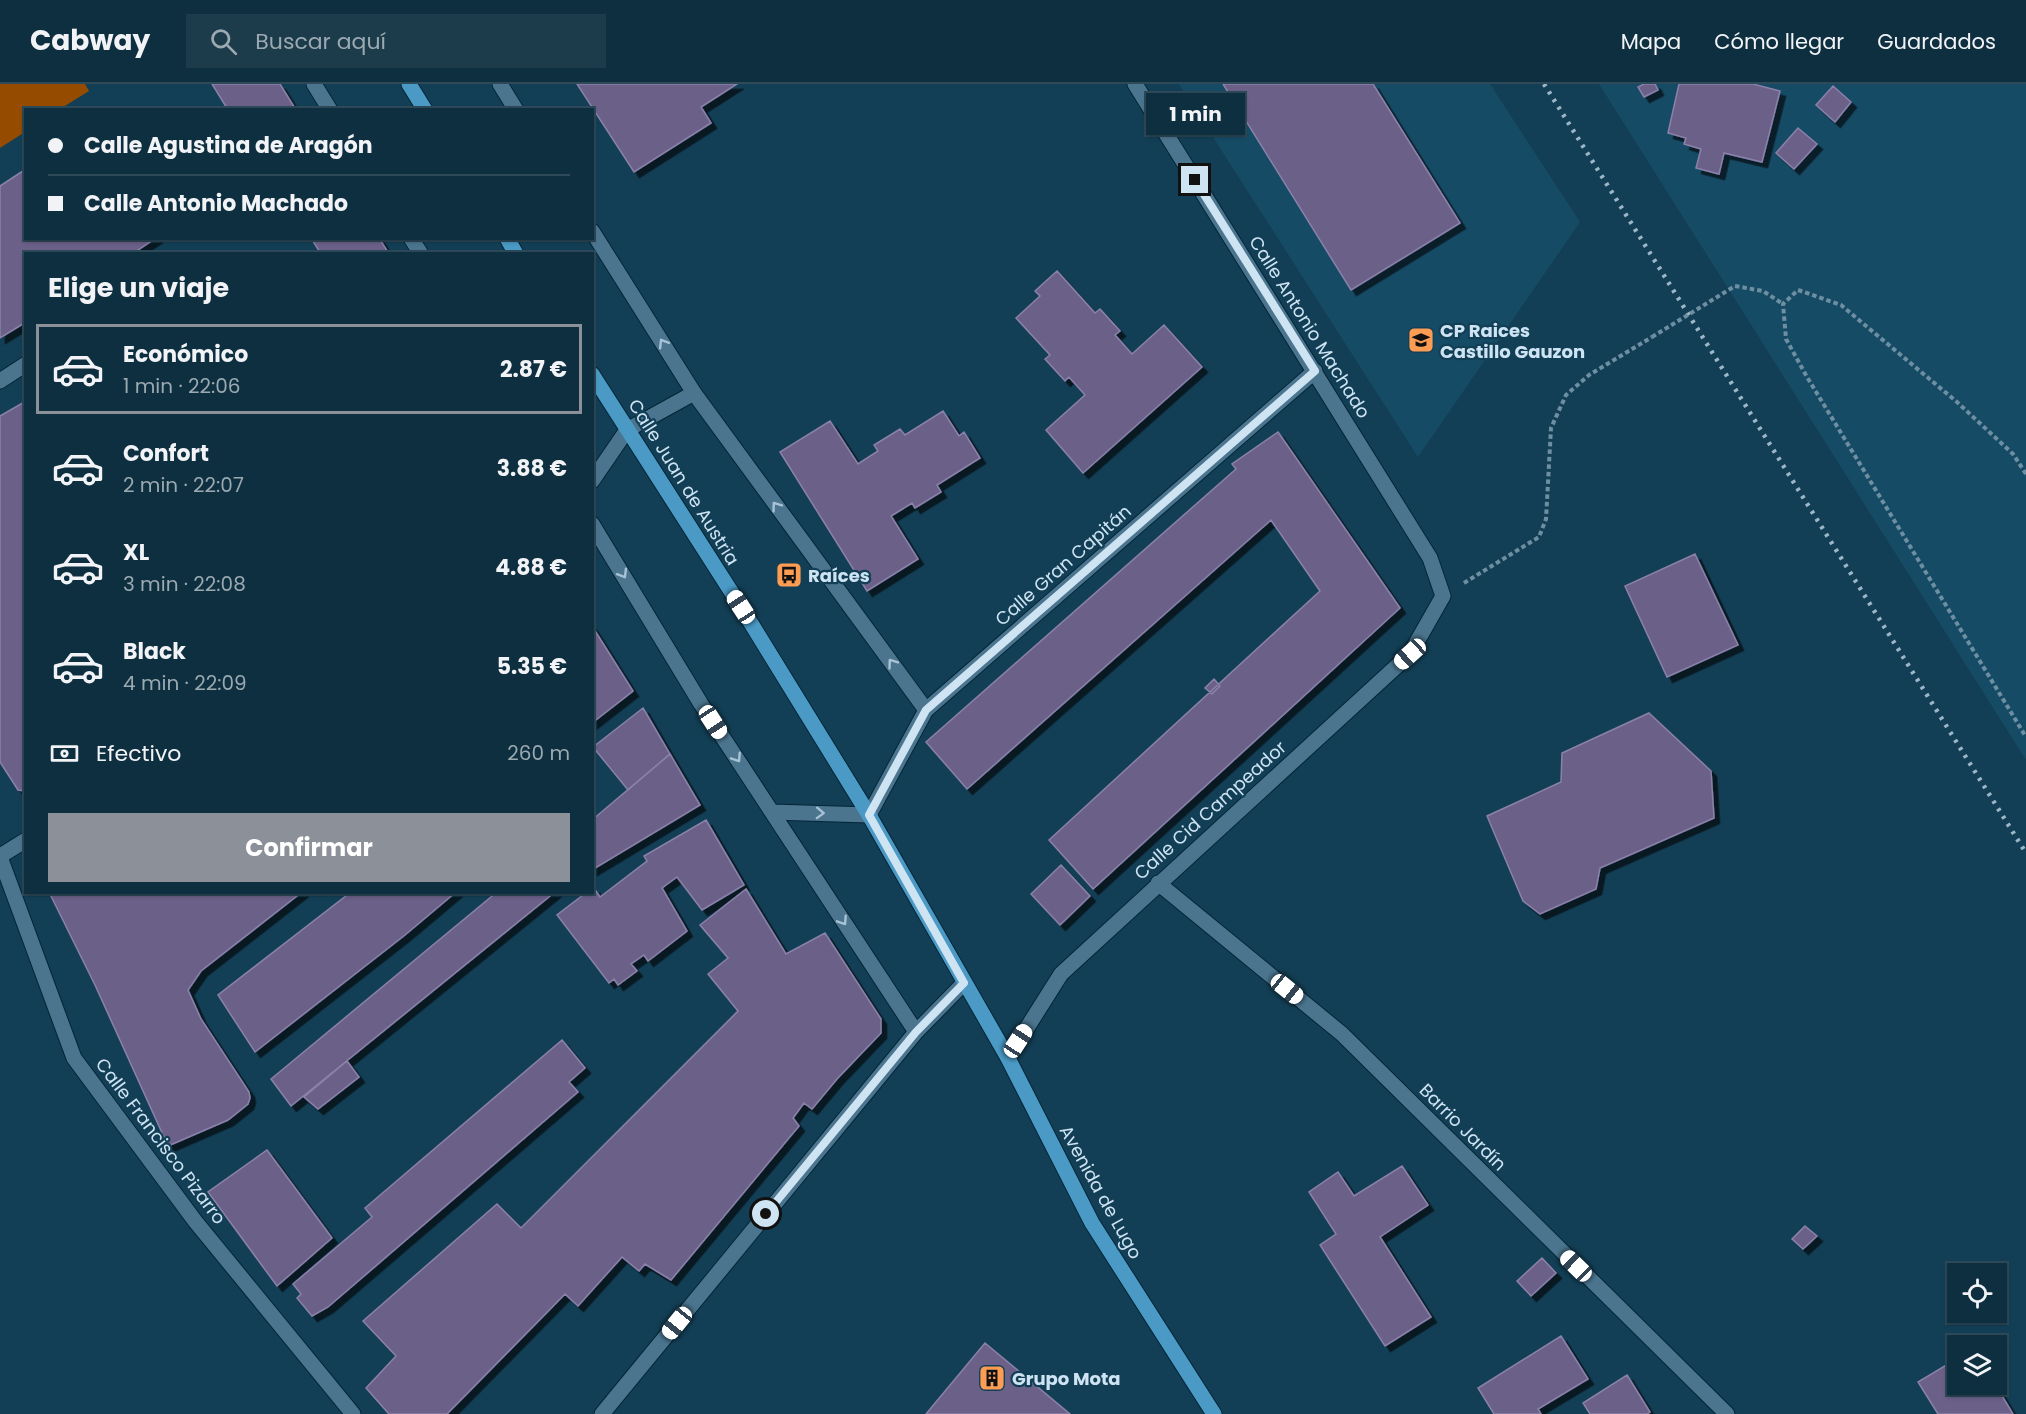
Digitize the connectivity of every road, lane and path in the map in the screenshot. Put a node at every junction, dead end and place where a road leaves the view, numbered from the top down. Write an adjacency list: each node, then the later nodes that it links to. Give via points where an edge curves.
1 (314, 84): 5 (street)
2 (409, 84): 6 (main road)
3 (500, 84): 7 (street)
4 (1135, 84): 11 (street, Calle Antonio Machado)
5 (329, 108)
6 (424, 108)
7 (515, 108)
8 (594, 234): 14 (street, one-way to 8)
9 (1783, 304): 16 (path, via 1798,290 1841,305 1957,402 2013,454); 19 (path, bridge, via 1763,291 1735,286 1589,375 1566,395 1551,428 1546,519 1539,537); 21 (path, via 1786,339 1807,377)
10 (24, 365): 13 (street)
11 (1315, 371): 19 (street, Calle Antonio Machado, via 1430,558); 20 (street, Calle Gran Capitán)
12 (594, 377): 15 (main road, Calle Juan de Austria)
13 (0, 381)
14 (694, 393): 15 (street); 20 (street, one-way to 14)
15 (627, 430): 17 (street); 23 (main road, Calle Juan de Austria)
16 (2026, 474)
17 (594, 478)
18 (594, 528): 22 (street, one-way to 22)
19 (1443, 596): 26 (street, Calle Cid Campeador, via 1410,654)
20 (926, 710): 23 (street, Calle Gran Capitán)
21 (2026, 737)
22 (772, 812): 23 (street, one-way to 23); 28 (street, one-way to 28)
23 (869, 815): 27 (main road, Calle Juan de Austria)
24 (24, 841): 25 (street)
25 (0, 857): 30 (street, Calle Francisco Pizarro, via 74,1058 195,1221)
26 (1158, 883): 29 (street, Calle Cid Campeador, via 1061,974); 33 (street, Barrio Jardín, via 1342,1034)
27 (964, 983): 28 (street); 29 (main road, Avenida de Lugo)
28 (916, 1032): 31 (street)
29 (1008, 1058): 32 (main road, Avenida de Lugo, via 1092,1223)
30 (353, 1414)
31 (602, 1414)
32 (1214, 1414)
33 (1727, 1414)

